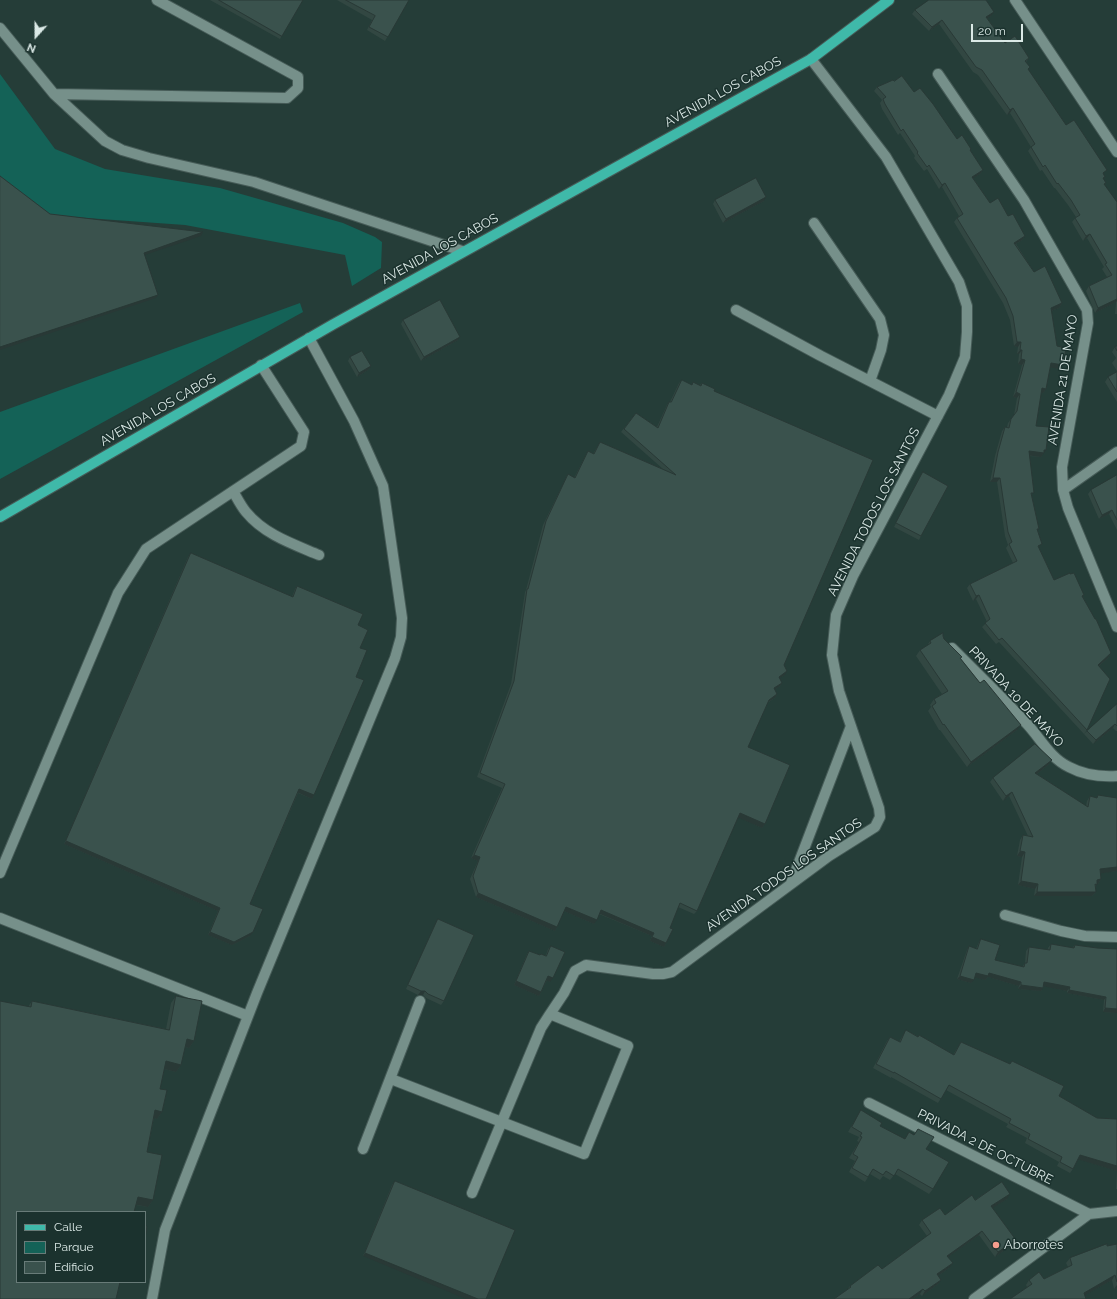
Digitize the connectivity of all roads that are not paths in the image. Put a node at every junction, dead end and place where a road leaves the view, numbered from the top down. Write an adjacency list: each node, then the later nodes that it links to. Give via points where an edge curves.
1 (157, 0): 7 (street, via 298,77 298,88 287,98)
2 (889, 0): 5 (main road, AVENIDA LOS CABOS)
3 (1015, 0): 8 (street)
4 (0, 28): 7 (street)
5 (811, 59): 10 (main road, AVENIDA LOS CABOS); 15 (street, AVENIDA TODOS LOS SANTOS, via 886,157 959,282 967,306 965,356 950,395)
6 (938, 74): 17 (street, AVENIDA 21 DE MAYO, via 1024,200 1087,310 1088,323 1062,467)
7 (54, 94): 10 (street, via 105,141 122,150 254,182)
8 (1117, 152)
9 (814, 223): 14 (street, via 880,319 884,335)
10 (462, 251): 12 (main road, AVENIDA LOS CABOS)
11 (736, 310): 14 (street)
12 (309, 338): 13 (main road, AVENIDA LOS CABOS); 32 (street, via 354,421 383,486 402,618 401,637 395,658)
13 (261, 365): 18 (street, via 304,432 301,446); 19 (main road, AVENIDA LOS CABOS)
14 (870, 382): 15 (street)
15 (938, 416): 23 (street, AVENIDA TODOS LOS SANTOS, via 852,576 836,615 832,655 839,691)
16 (1117, 452): 17 (street)
17 (1063, 490): 21 (street, AVENIDA 21 DE MAYO)
18 (233, 491): 20 (street, via 256,523 271,534); 25 (street, via 146,549 118,593)
19 (0, 517)
20 (319, 555)
21 (1117, 627)
22 (944, 641): 24 (street, PRIVADA 10 DE MAYO, via 1028,725 1052,755 1084,774)
23 (851, 726): 26 (street); 26 (street, AVENIDA TODOS LOS SANTOS, via 880,817 875,827)
24 (1117, 776)
25 (0, 873)
26 (791, 884): 31 (street, AVENIDA TODOS LOS SANTOS, via 672,972 653,974 586,965 575,971)
27 (1005, 915): 29 (street, via 1085,936)
28 (0, 918): 32 (street)
29 (1117, 937)
30 (420, 1001): 33 (street)
31 (550, 1014): 35 (street, AVENIDA TODOS LOS SANTOS, via 541,1028); 35 (street, via 628,1046 584,1154)
32 (248, 1016): 40 (street, via 165,1230)
33 (391, 1079): 35 (street); 36 (street)
34 (869, 1103): 39 (street, PRIVADA 2 DE OCTUBRE)
35 (502, 1122): 37 (street, AVENIDA TODOS LOS SANTOS)
36 (363, 1149)
37 (472, 1193)
38 (1117, 1211): 39 (street)
39 (1089, 1214): 41 (street)
40 (152, 1299)
41 (974, 1299)

